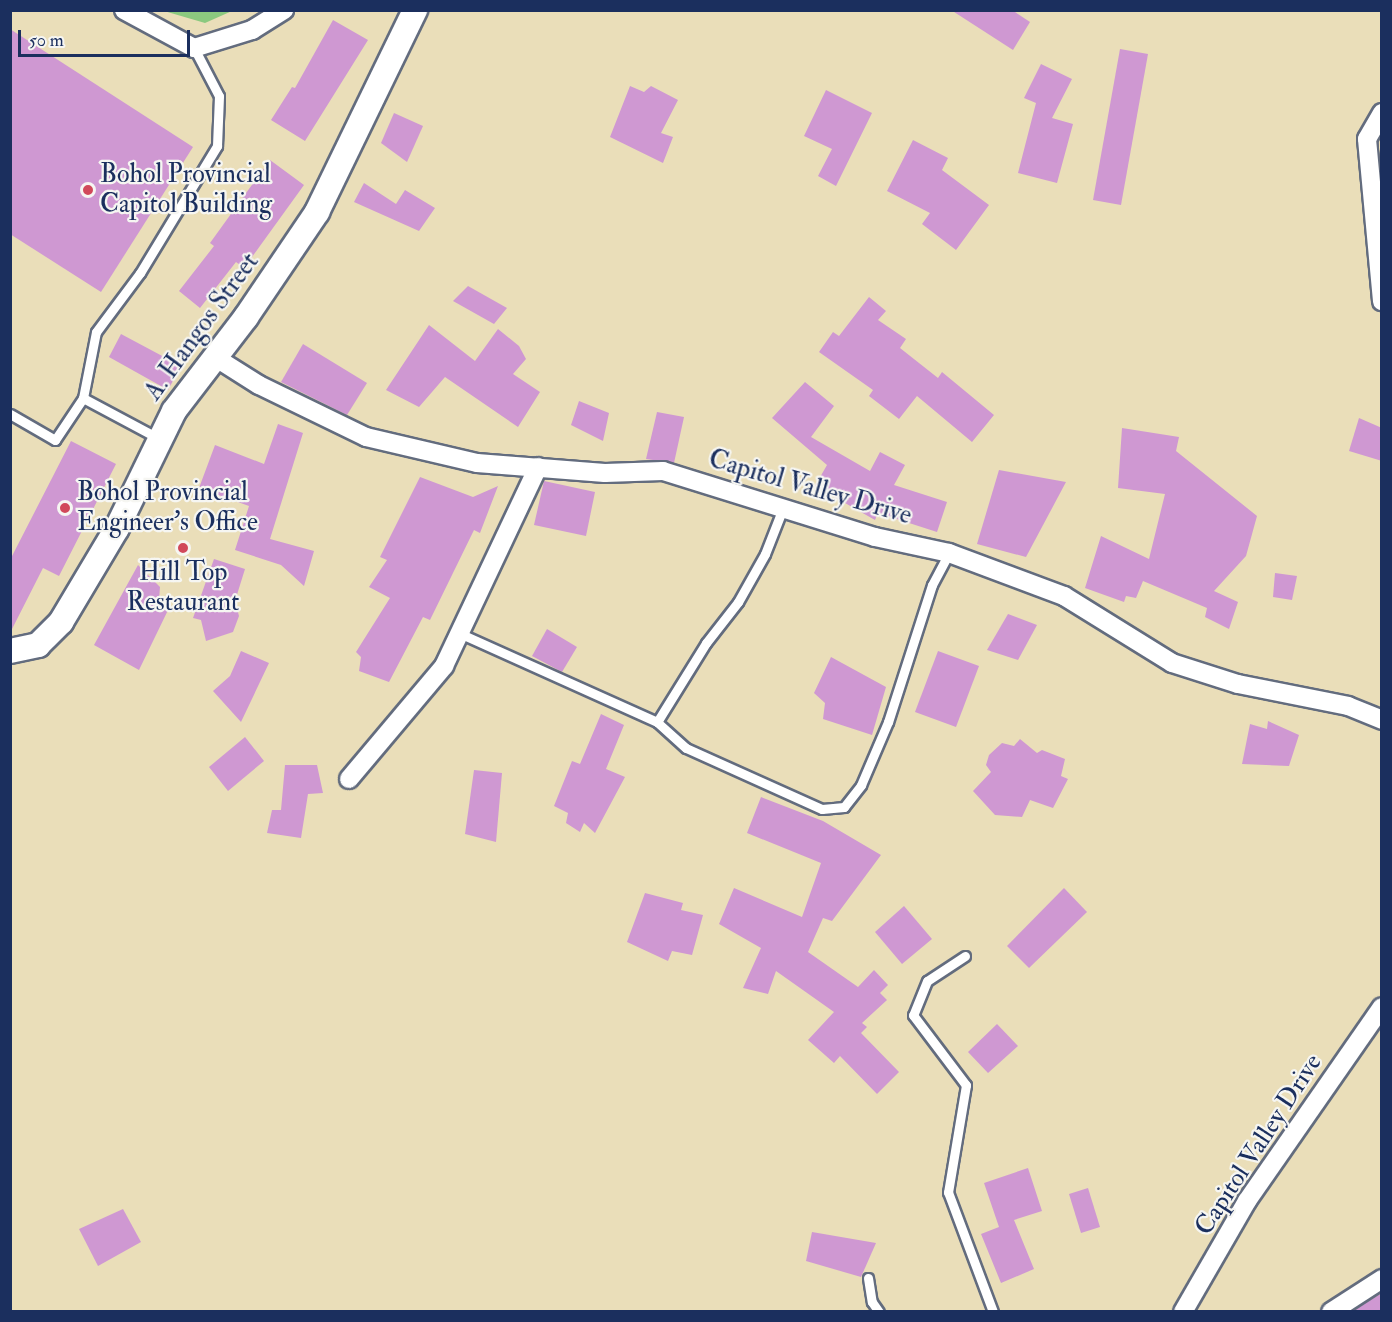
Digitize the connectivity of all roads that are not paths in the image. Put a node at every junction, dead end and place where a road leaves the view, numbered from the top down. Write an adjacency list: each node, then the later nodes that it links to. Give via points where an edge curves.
1 (124, 10): 4 (street)
2 (284, 10): 4 (street, via 252,30)
3 (415, 10): 7 (street, A. Hangos Street, via 317,212 246,317)
4 (194, 48): 8 (lane, via 219,96 217,146 141,273 96,332)
5 (1382, 113): 6 (street, via 1367,140)
6 (1382, 301)
7 (213, 356): 10 (street, A. Hangos Street); 11 (street, Capitol Valley Drive, via 259,385 366,437 477,463)
8 (83, 398): 9 (lane, via 55,440); 10 (lane)
9 (10, 414)
10 (158, 438): 15 (street, A. Hangos Street, via 117,528 61,622 38,645)
11 (538, 466): 12 (street, Capitol Valley Drive, via 605,474 663,471); 14 (street)
12 (783, 508): 13 (street, Capitol Valley Drive, via 874,537); 17 (lane, via 765,554 738,602 706,643)
13 (949, 553): 16 (street, Capitol Valley Drive, via 1064,596 1172,663 1238,684 1348,706); 17 (lane, via 932,585 888,722 866,774 844,807 822,809 724,766 670,738)
14 (459, 633): 17 (lane); 18 (street, via 444,666)
15 (10, 651)
16 (1382, 720)
17 (657, 722)
18 (349, 779)
19 (965, 956): 24 (lane, via 927,981 913,1015 966,1085 948,1192)
20 (1382, 1008): 25 (street, Capitol Valley Drive, via 1247,1201)
21 (868, 1278): 23 (lane, via 872,1302)
22 (1382, 1279): 26 (street)
23 (879, 1311)
24 (993, 1311)
25 (1183, 1311)
26 (1331, 1311)

